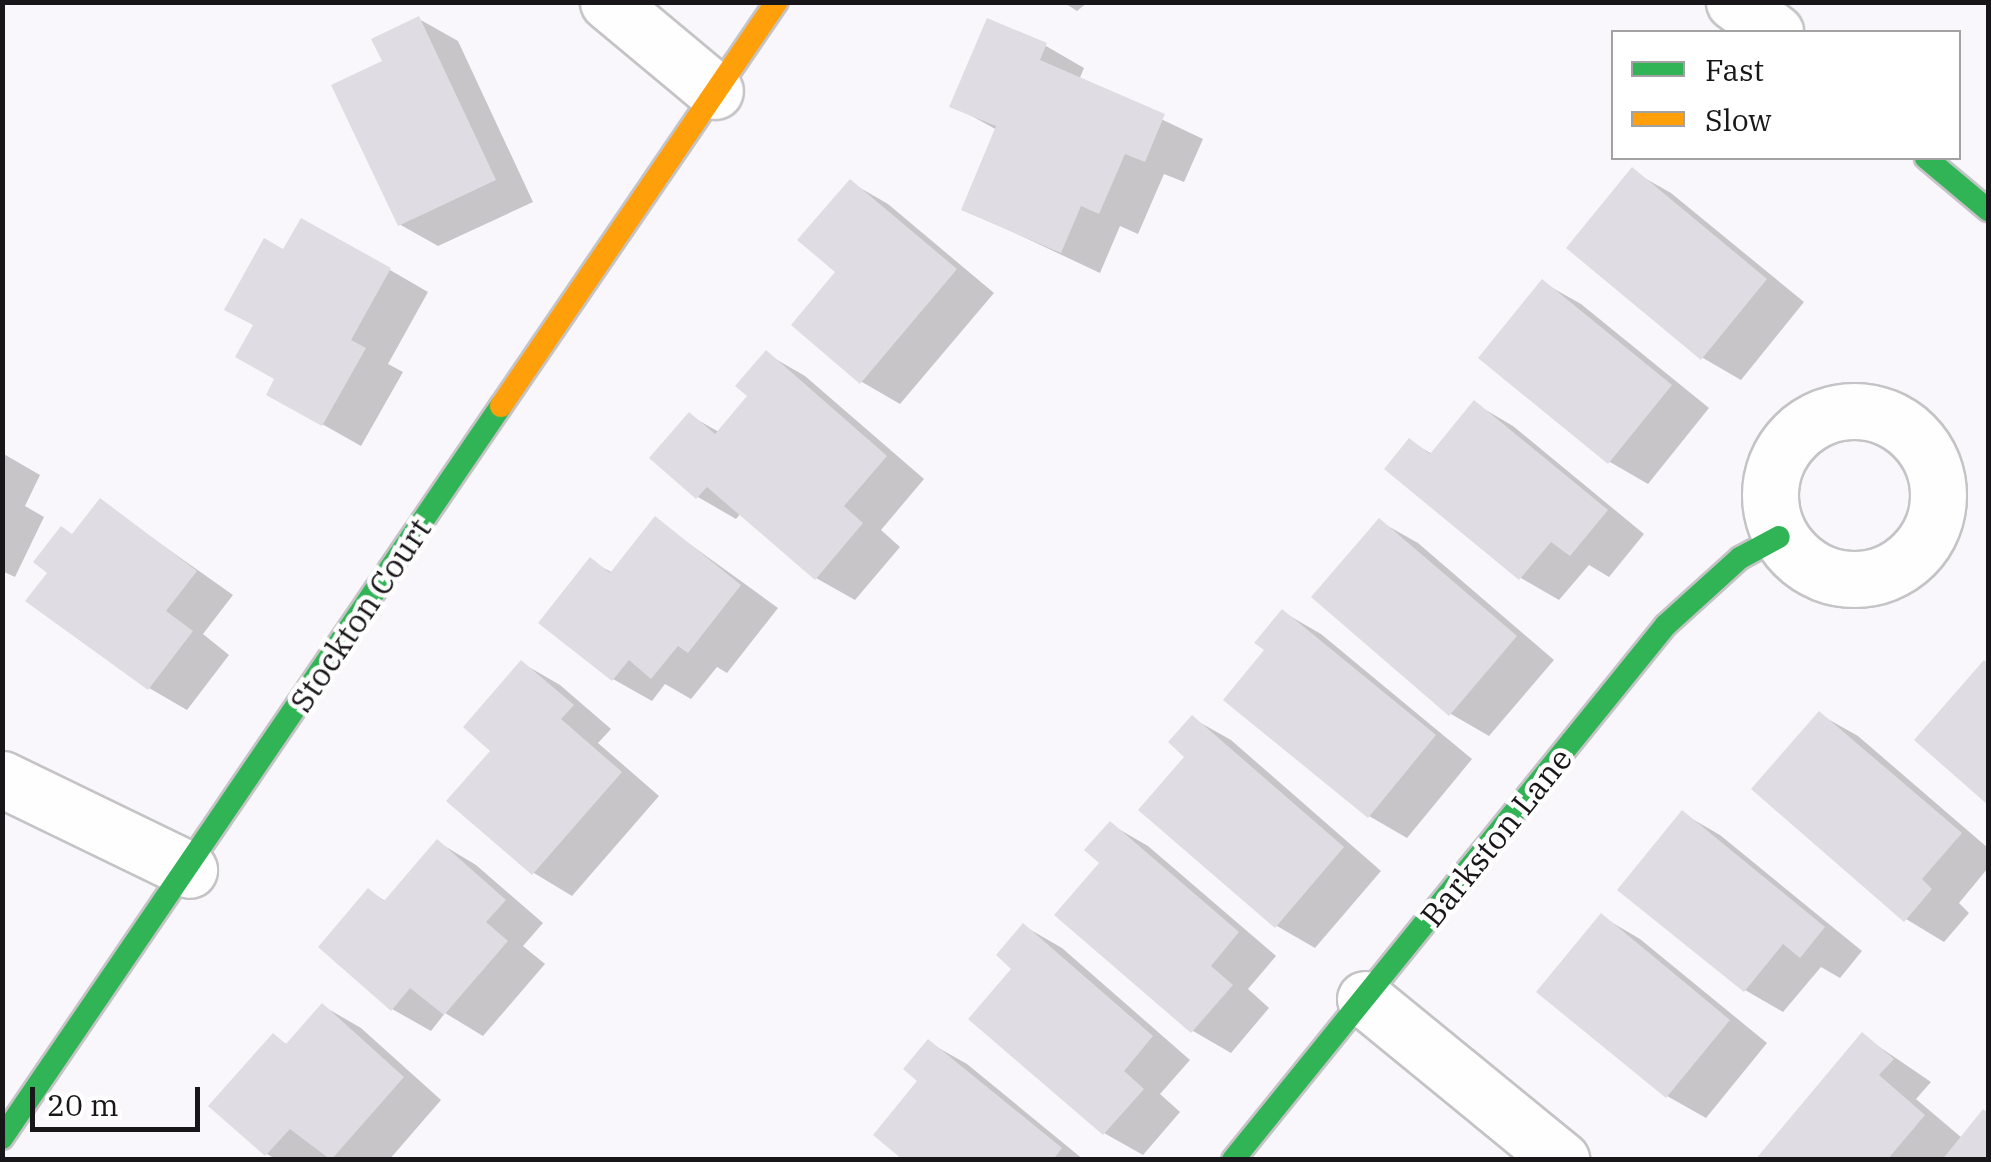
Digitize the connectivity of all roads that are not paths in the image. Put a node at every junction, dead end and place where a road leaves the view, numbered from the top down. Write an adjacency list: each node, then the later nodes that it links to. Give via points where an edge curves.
1 (608, 2): 5 (street)
2 (777, 2): 5 (street, Stockton Court)
3 (1734, 2): 4 (street)
4 (1771, 30)
5 (715, 91): 10 (street, Stockton Court)
6 (1928, 160): 7 (street)
7 (1988, 210)
8 (1779, 536): 11 (street, Barkston Lane, via 1740,558 1666,625)
9 (2, 780): 10 (street)
10 (188, 870): 12 (street, Stockton Court)
11 (1365, 999): 13 (street, Barkston Lane); 14 (street)
12 (2, 1138)
13 (1233, 1160)
14 (1562, 1160)

